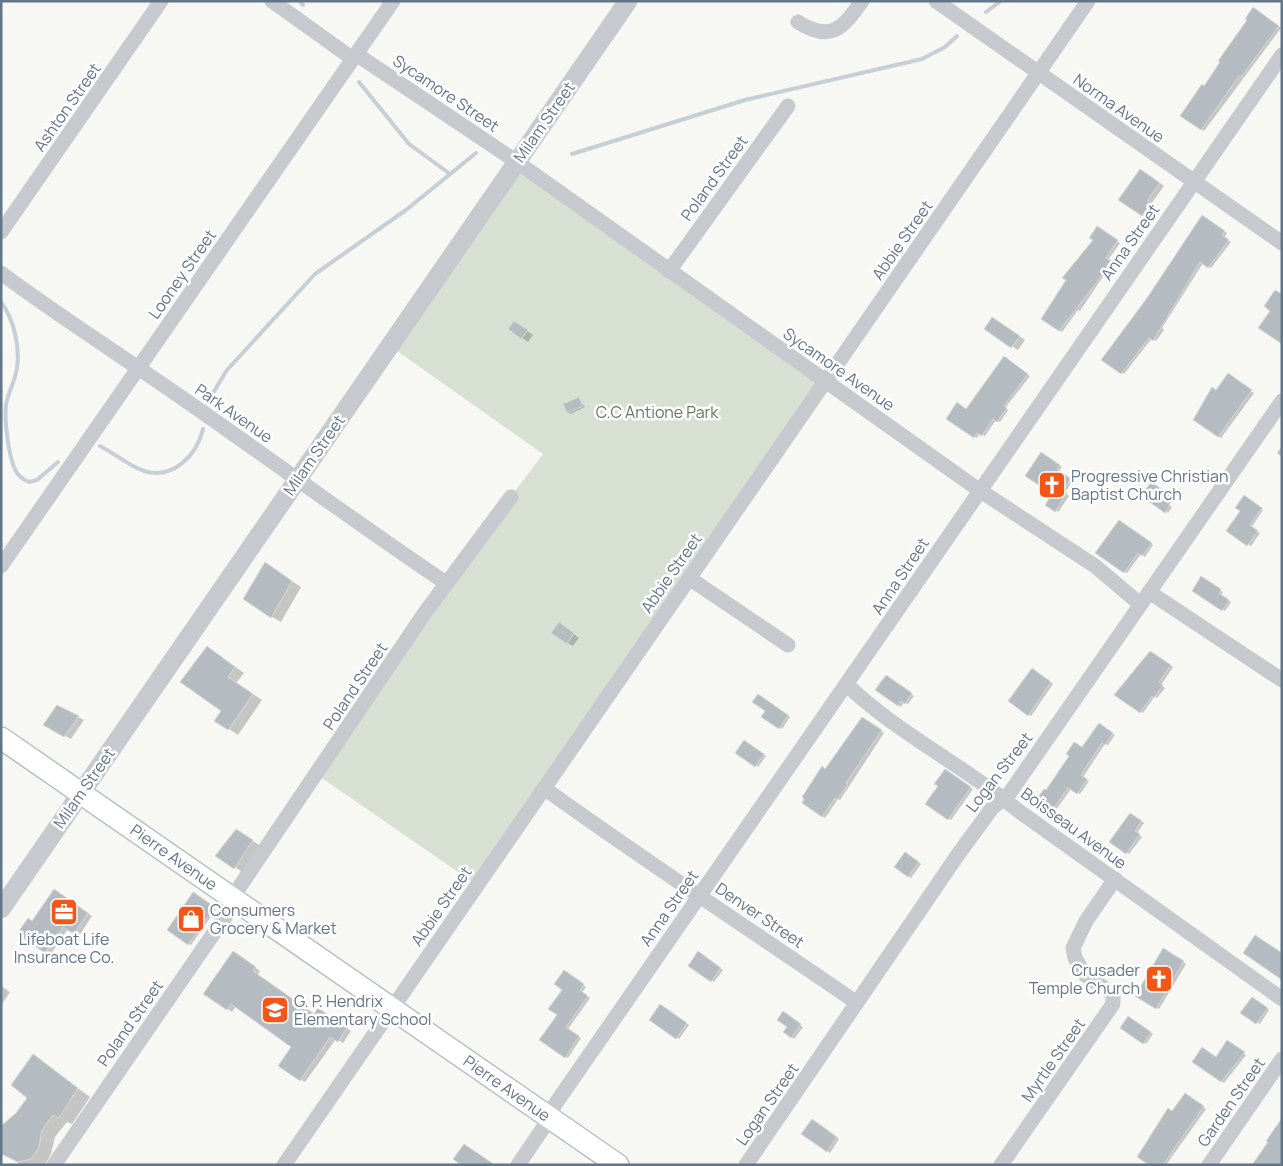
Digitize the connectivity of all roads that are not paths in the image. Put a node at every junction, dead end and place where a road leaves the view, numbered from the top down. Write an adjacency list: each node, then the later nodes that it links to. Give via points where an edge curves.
1 (162, 1): 15 (street, Ashton Street)
2 (272, 1): 10 (street, Sycamore Street)
3 (393, 1): 10 (street, Looney Street)
4 (628, 1): 13 (street, Milam Street)
5 (862, 1): 8 (street, via 846,24 837,30 817,31)
6 (936, 1): 11 (street, Norma Avenue)
7 (1088, 1): 11 (street, Abbie Street)
8 (798, 22)
9 (1282, 55): 14 (street, Anna Street)
10 (354, 56): 13 (street, Sycamore Street); 19 (street, Looney Street)
11 (1038, 72): 14 (street, Norma Avenue); 20 (street, Abbie Street)
12 (788, 106): 17 (street, Poland Street)
13 (517, 162): 17 (street, Sycamore Avenue); 22 (street, Milam Street)
14 (1194, 182): 16 (street, Norma Avenue); 23 (street, Anna Street)
15 (1, 232)
16 (1282, 243)
17 (669, 271): 20 (street, Sycamore Avenue)
18 (1, 273): 19 (street, Park Avenue)
19 (137, 370): 22 (street, Park Avenue, via 233,433); 25 (street, Looney Street)
20 (826, 381): 23 (street, Sycamore Avenue); 26 (street, Abbie Street)
21 (1282, 401): 28 (street, Logan Street)
22 (297, 481): 27 (street, Park Avenue); 34 (street, Milam Street)
23 (979, 490): 28 (street, Sycamore Avenue); 31 (street, Anna Street)
24 (511, 497): 27 (street, Poland Street)
25 (1, 566)
26 (689, 578): 29 (street); 33 (street, Abbie Street)
27 (446, 583): 38 (street, Poland Street)
28 (1145, 598): 30 (street, Sycamore Avenue); 35 (street, Logan Street, via 1009,794)
29 (788, 645)
30 (1282, 680)
31 (846, 684): 35 (street, Boisseau Avenue, via 876,710); 37 (street, Anna Street)
32 (1, 738): 34 (main road, Pierre Avenue)
33 (544, 788): 37 (street, Denver Street, via 644,861); 42 (street, Abbie Street)
34 (82, 792): 38 (main road, Pierre Avenue); 39 (street, Milam Street)
35 (1002, 798): 36 (street, Boisseau Avenue); 41 (street, Logan Street, via 957,856)
36 (1115, 879): 40 (street, Boisseau Avenue); 50 (street, Myrtle Street, via 1086,921 1073,948 1075,958 1086,975 1113,994 1113,1004)
37 (700, 895): 41 (street, Denver Street); 44 (street, Anna Street)
38 (234, 900): 42 (main road, Pierre Avenue); 45 (street, Poland Street)
39 (1, 909)
40 (1282, 999)
41 (857, 1003): 49 (street, Logan Street)
42 (392, 1008): 44 (main road, Pierre Avenue); 46 (street, Abbie Street)
43 (1282, 1059): 51 (street, Garden Street)
44 (549, 1117): 47 (street, Anna Street); 48 (main road, Pierre Avenue)
45 (54, 1165)
46 (284, 1165)
47 (518, 1165)
48 (618, 1165)
49 (746, 1165)
50 (1001, 1165)
51 (1209, 1165)

